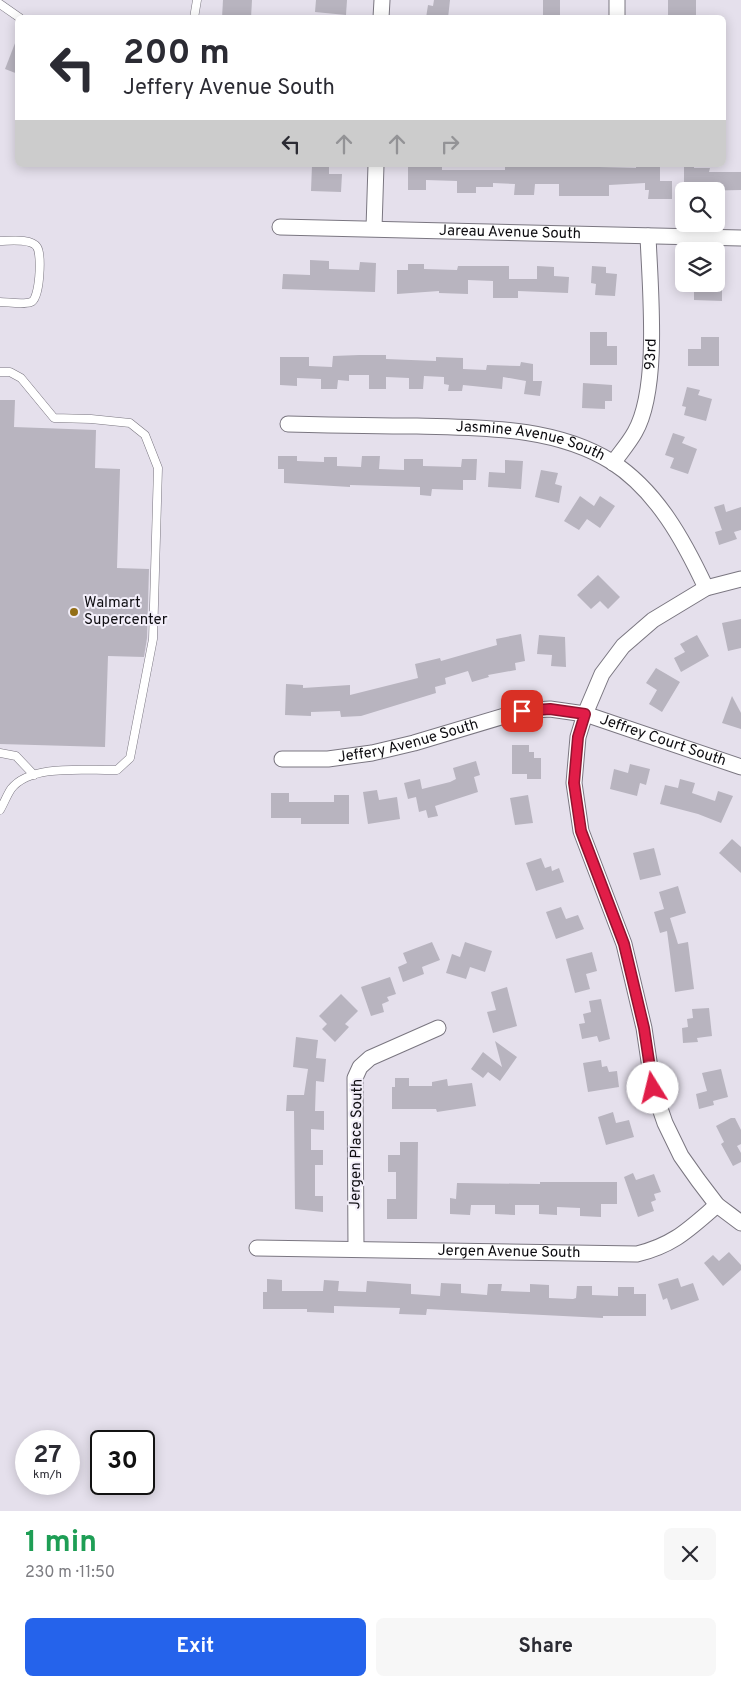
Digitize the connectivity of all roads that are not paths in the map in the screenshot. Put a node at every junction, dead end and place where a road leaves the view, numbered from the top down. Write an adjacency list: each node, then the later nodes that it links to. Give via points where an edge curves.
1 (197, 0): 6 (lane)
2 (382, 0): 7 (street)
3 (617, 0): 8 (street)
4 (0, 4): 5 (lane)
5 (16, 15)
6 (194, 15)
7 (381, 15)
8 (617, 15)
9 (376, 167): 11 (street)
10 (280, 227): 11 (street, Jareau Avenue South)
11 (374, 228): 12 (street, Jareau Avenue South)
12 (648, 236): 13 (street, Jareau Avenue South); 18 (street, 93rd, via 650,376 646,403 636,431)
13 (741, 238)
14 (0, 241): 15 (lane, via 30,242 40,255 36,299 30,303)
15 (0, 302)
16 (0, 372): 25 (lane, via 10,372 21,378 54,418 130,423 145,435 158,468 153,639 130,758 117,770 51,771)
17 (288, 424): 18 (street, Jasmine Avenue South, via 486,428 542,434)
18 (613, 463): 20 (street, Jasmine Avenue South, via 646,492 670,520)
19 (741, 579): 20 (street)
20 (706, 588): 21 (street, via 653,620 623,646 602,674)
21 (585, 714): 23 (street, Jeffery Avenue South, via 550,709 522,711 372,753 328,759); 24 (street, Jeffrey Court South); 28 (street, via 578,737 574,783 581,831 624,944 644,1028 653,1088 665,1123 681,1156)
22 (0, 753): 25 (lane, via 16,756)
23 (282, 759)
24 (741, 767)
25 (34, 775): 26 (lane, via 26,777 12,789)
26 (0, 810)
27 (438, 1028): 31 (street, Jergen Place South, via 370,1058 360,1067 355,1078)
28 (717, 1205): 29 (street); 31 (street, Jergen Avenue South, via 675,1240 658,1249 637,1254)
29 (741, 1223)
30 (257, 1248): 31 (street, Jergen Avenue South)
31 (356, 1249)

